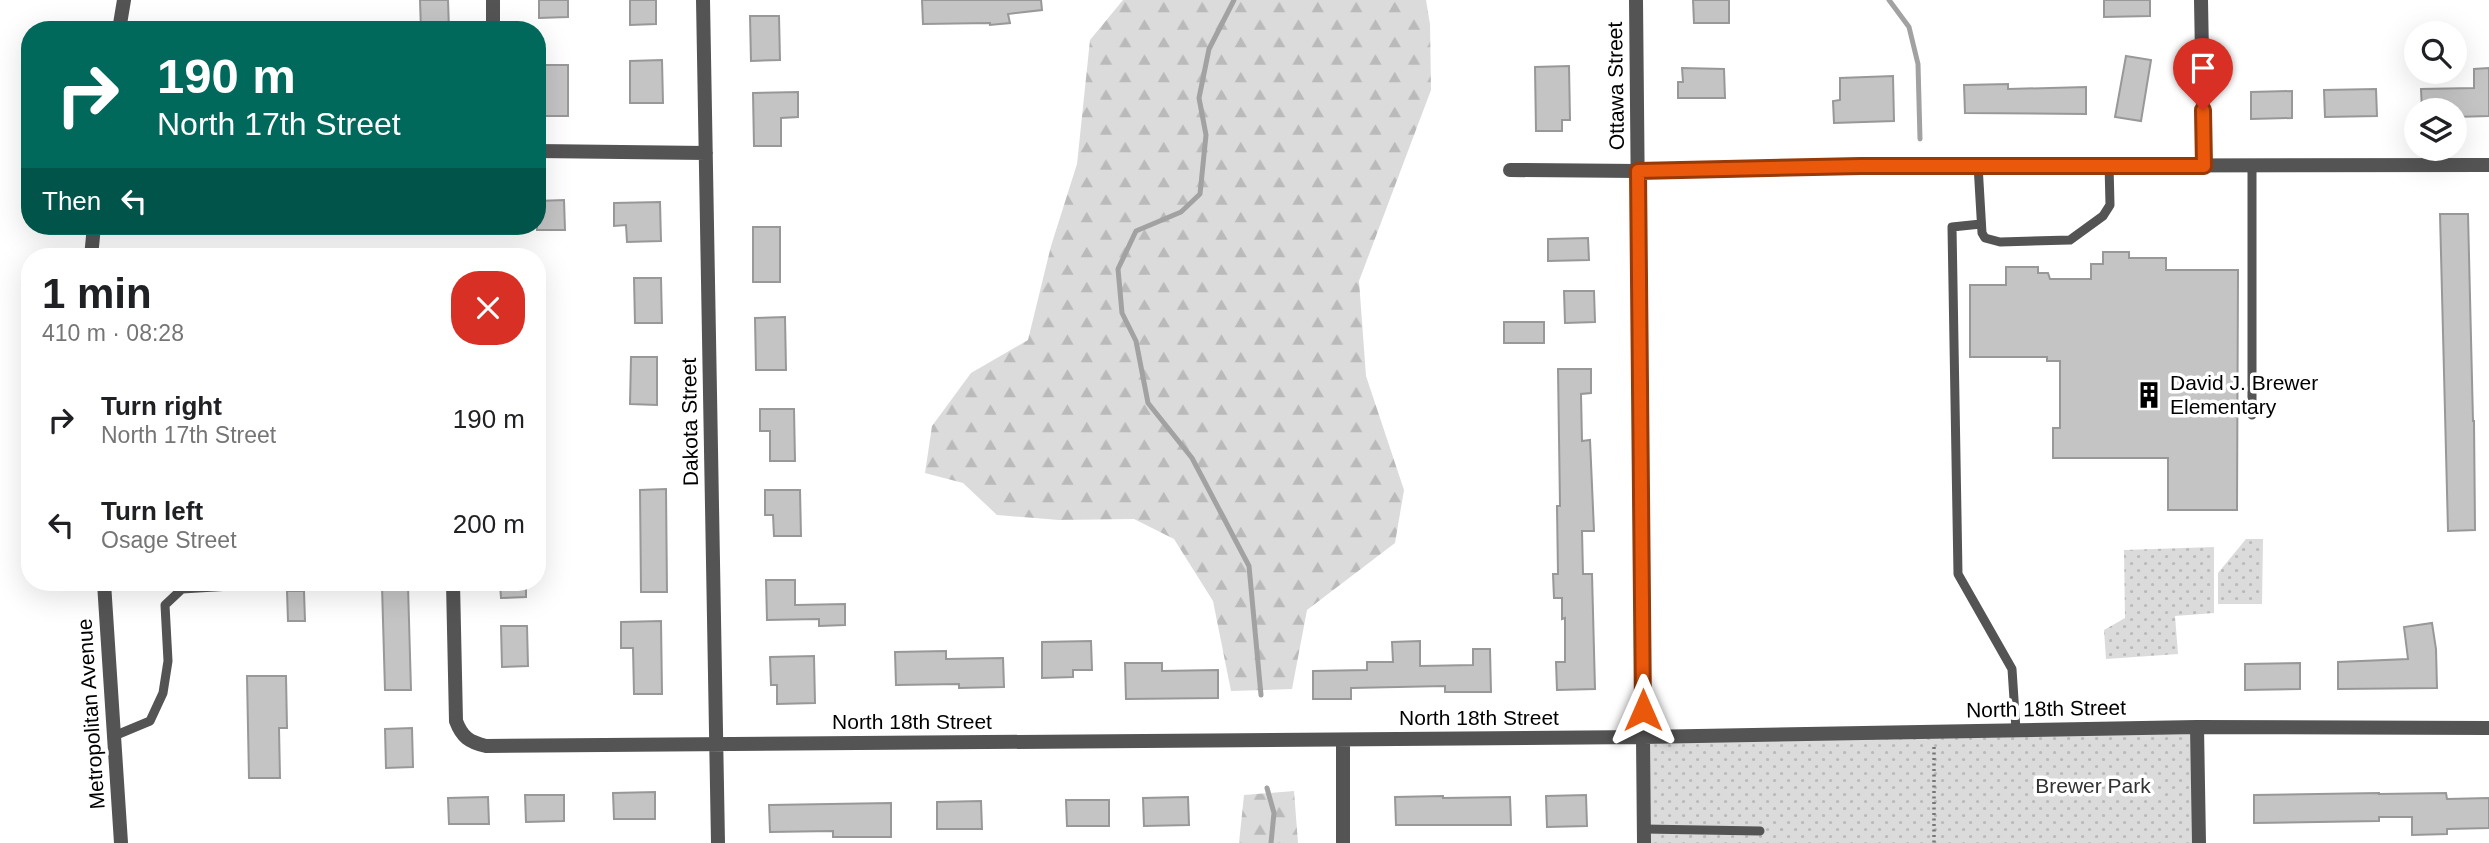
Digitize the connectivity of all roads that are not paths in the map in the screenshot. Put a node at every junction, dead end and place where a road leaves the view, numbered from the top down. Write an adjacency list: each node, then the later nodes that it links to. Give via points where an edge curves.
1 (124, 0): 6 (street)
2 (493, 0): 7 (street)
3 (703, 0): 9 (street, Dakota Street)
4 (1636, 0): 16 (street, Ottawa Street)
5 (2201, 0): 14 (street)
6 (121, 21)
7 (493, 21)
8 (546, 151): 9 (street)
9 (706, 153): 28 (street, Dakota Street)
10 (2109, 164): 12 (street); 14 (street); 17 (lane, via 2110,205 2103,216 2070,240 2000,242 1985,238)
11 (2252, 164): 13 (street); 14 (street); 18 (lane)
12 (1978, 165): 16 (street); 17 (lane)
13 (2489, 165)
14 (2204, 166)
15 (1510, 170): 16 (street)
16 (1638, 171): 26 (street, Ottawa Street)
17 (1980, 225): 24 (lane, via 1952,227 1958,574 2012,669)
18 (2252, 415)
19 (105, 591): 25 (street, Metropolitan Avenue)
20 (180, 591): 25 (lane, via 165,605 168,661 163,693 150,721)
21 (453, 591): 28 (street, North 18th Street, via 456,721 470,742 516,747)
22 (2197, 727): 23 (street, North 18th Street); 24 (street, North 18th Street); 34 (street)
23 (2489, 728)
24 (2016, 730): 26 (street, North 18th Street)
25 (114, 736): 31 (street, Metropolitan Avenue)
26 (1643, 737): 27 (street, North 18th Street); 30 (street, Ottawa Street)
27 (1343, 740): 28 (street, North 18th Street); 33 (street)
28 (717, 744): 32 (street, Dakota Street)
29 (1760, 831): 30 (lane)
30 (1644, 836)
31 (121, 843)
32 (718, 843)
33 (1343, 843)
34 (2199, 843)

